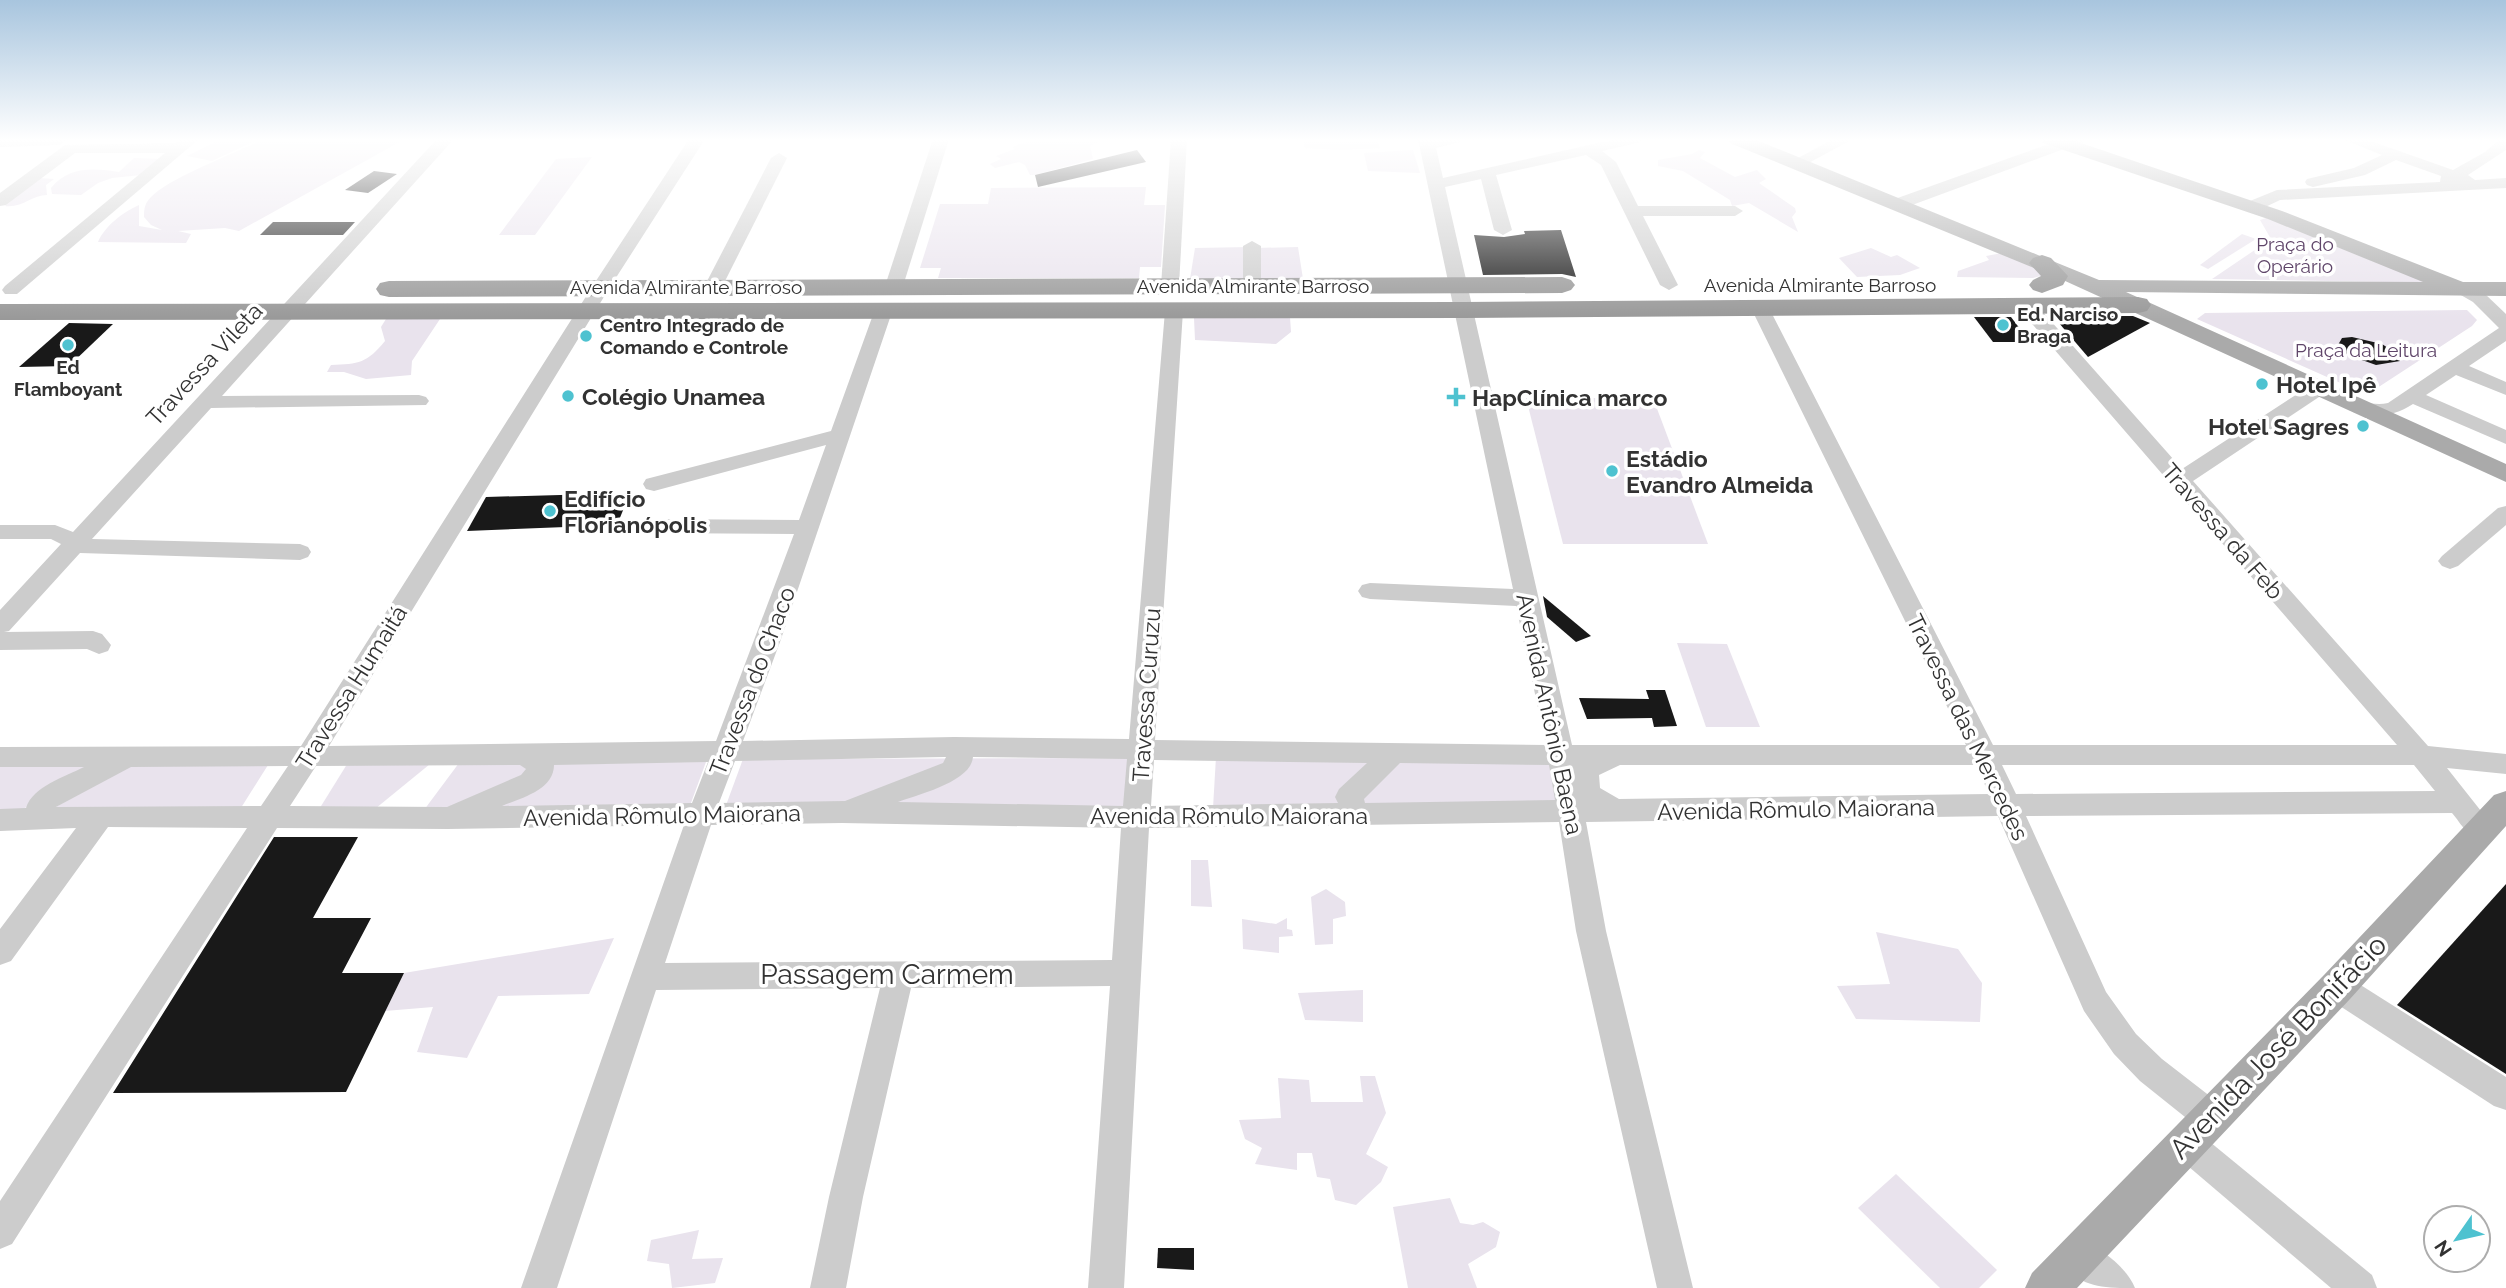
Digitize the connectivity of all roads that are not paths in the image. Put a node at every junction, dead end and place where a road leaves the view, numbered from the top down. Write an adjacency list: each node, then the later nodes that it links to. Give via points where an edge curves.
1 (120, 199): 31 (street)
2 (390, 199): 29 (street, Travessa Vileta)
3 (658, 199): 26 (street, Travessa Humaitá)
4 (758, 199): 27 (street)
5 (922, 199): 24 (street)
6 (1176, 199): 32 (street, Travessa Curuzu)
7 (1439, 199): 33 (street, Avenida Antônio Baena)
8 (1495, 199): 19 (street)
9 (1627, 199): 17 (street)
10 (1886, 199): 15 (main road)
11 (1911, 199): 15 (street)
12 (2228, 199): 16 (main road)
13 (2254, 199): 16 (street)
14 (2262, 199): 16 (street)
15 (1898, 204): 22 (main road)
16 (2242, 204): 28 (main road)
17 (1633, 211): 18 (street); 21 (street)
18 (1735, 211)
19 (1503, 230)
20 (1252, 246): 25 (street)
21 (1669, 285): 22 (highway, Avenida Almirante Barroso); 33 (highway, Avenida Almirante Barroso)
22 (2037, 285): 23 (highway, Avenida Almirante Barroso); 34 (highway, Avenida Almirante Barroso); 35 (highway, Avenida Almirante Barroso); 50 (street, Travessa da Feb)
23 (2094, 285): 28 (main road, Avenida Almirante Barroso); 34 (main road)
24 (894, 286): 27 (highway, Avenida Almirante Barroso); 32 (highway, Avenida Almirante Barroso)
25 (1252, 286): 32 (highway, Avenida Almirante Barroso); 33 (highway, Avenida Almirante Barroso)
26 (601, 287): 27 (highway, Avenida Almirante Barroso); 29 (highway, Avenida Almirante Barroso); 38 (street, Travessa Humaitá)
27 (713, 287)
28 (2456, 287): 30 (main road, Avenida Almirante Barroso); 39 (street, via 2479,298)
29 (307, 289): 31 (highway, Avenida Almirante Barroso); 37 (street, Travessa Vileta)
30 (2506, 289)
31 (4, 298): 37 (highway, Avenida Almirante Barroso)
32 (1172, 298): 33 (highway, Avenida Almirante Barroso); 36 (highway, Avenida Almirante Barroso); 65 (street, Travessa Curuzu)
33 (1461, 298): 35 (highway, Avenida Almirante Barroso); 60 (street, Avenida Antônio Baena)
34 (2131, 302): 41 (main road)
35 (1760, 308): 68 (street, Travessa das Mercedes)
36 (883, 312): 38 (highway, Avenida Almirante Barroso); 47 (street, Travessa do Chaco)
37 (286, 313): 38 (highway, Avenida Almirante Barroso); 45 (street, Travessa Vileta)
38 (584, 313): 69 (street, Travessa Humaitá)
39 (2505, 332): 40 (street)
40 (2454, 367): 42 (street); 43 (street)
41 (2318, 389): 46 (main road); 50 (street)
42 (2506, 389)
43 (2411, 396): 46 (street, via 2387,410); 48 (street)
44 (419, 401): 45 (street)
45 (204, 402): 56 (street, Travessa Vileta)
46 (2360, 408): 49 (main road)
47 (841, 435): 51 (street); 54 (street, Travessa do Chaco)
48 (2506, 438)
49 (2506, 474)
50 (2179, 481): 73 (street, Travessa da Feb)
51 (654, 484)
52 (2506, 513): 58 (street)
53 (645, 527): 54 (street)
54 (808, 527): 67 (street, Travessa do Chaco)
55 (0, 532): 56 (street, via 55,532)
56 (76, 542): 57 (street, via 108,548); 61 (street, Travessa Vileta)
57 (300, 552)
58 (2450, 561)
59 (1370, 591): 60 (street)
60 (1527, 598): 71 (street, Avenida Antônio Baena)
61 (3, 619)
62 (0, 641): 63 (street, via 93,640)
63 (99, 645)
64 (954, 747): 65 (street); 67 (street); 80 (street, via 960,761 952,770)
65 (1142, 748): 66 (street); 87 (street, Travessa Curuzu)
66 (1394, 752): 71 (street); 83 (street, via 1349,797)
67 (725, 753): 70 (street); 84 (street, Travessa do Chaco)
68 (1984, 754): 72 (street); 73 (street); 79 (street, Travessa das Mercedes)
69 (309, 755): 70 (street); 75 (street); 86 (street, Travessa Humaitá)
70 (525, 755): 89 (street, via 541,766 531,782)
71 (1561, 755): 72 (street); 82 (street, Avenida Antônio Baena)
72 (1621, 755): 81 (street, via 1588,767 1584,775 1591,798)
73 (2421, 755): 76 (street); 77 (street)
74 (0, 757): 75 (street)
75 (128, 757): 88 (street, via 48,798 39,807)
76 (2506, 764)
77 (2458, 802): 79 (street, Avenida Rômulo Maiorana); 91 (street)
78 (2506, 804): 91 (main road, Avenida José Bonifácio)
79 (2006, 805): 81 (street, Avenida Rômulo Maiorana); 98 (street, Travessa das Mercedes, via 2095,1001)
80 (842, 812): 84 (street, Avenida Rômulo Maiorana); 87 (street, Avenida Rômulo Maiorana)
81 (1622, 812): 82 (street, Avenida Rômulo Maiorana)
82 (1573, 813): 83 (street, Avenida Rômulo Maiorana); 104 (street, Avenida Antônio Baena, via 1591,931)
83 (1356, 814): 87 (street, Avenida Rômulo Maiorana)
84 (701, 815): 89 (street, Avenida Rômulo Maiorana); 95 (street, Travessa do Chaco)
85 (101, 816): 86 (street, Avenida Rômulo Maiorana); 88 (street, Avenida Rômulo Maiorana); 92 (street)
86 (267, 816): 89 (street, Avenida Rômulo Maiorana); 99 (street, Travessa Humaitá)
87 (1136, 817): 93 (street, Travessa Curuzu)
88 (44, 818): 90 (street, Avenida Rômulo Maiorana)
89 (448, 818)
90 (0, 820)
91 (2482, 830): 96 (main road, Avenida José Bonifácio)
92 (0, 952)
93 (1126, 973): 94 (street, Passagem Carmem); 103 (street, Travessa Curuzu)
94 (899, 974): 95 (street, Passagem Carmem); 102 (street)
95 (648, 976): 101 (street, Travessa do Chaco)
96 (2337, 987): 97 (street); 98 (main road, Avenida José Bonifácio)
97 (2506, 1095)
98 (2199, 1131): 100 (main road, Avenida José Bonifácio); 107 (street, Travessa das Mercedes)
99 (0, 1232)
100 (2078, 1256): 105 (main road, Avenida José Bonifácio); 106 (street)
101 (539, 1288)
102 (828, 1288)
103 (1106, 1288)
104 (1675, 1288)
105 (2047, 1288)
106 (2116, 1288)
107 (2359, 1288)

